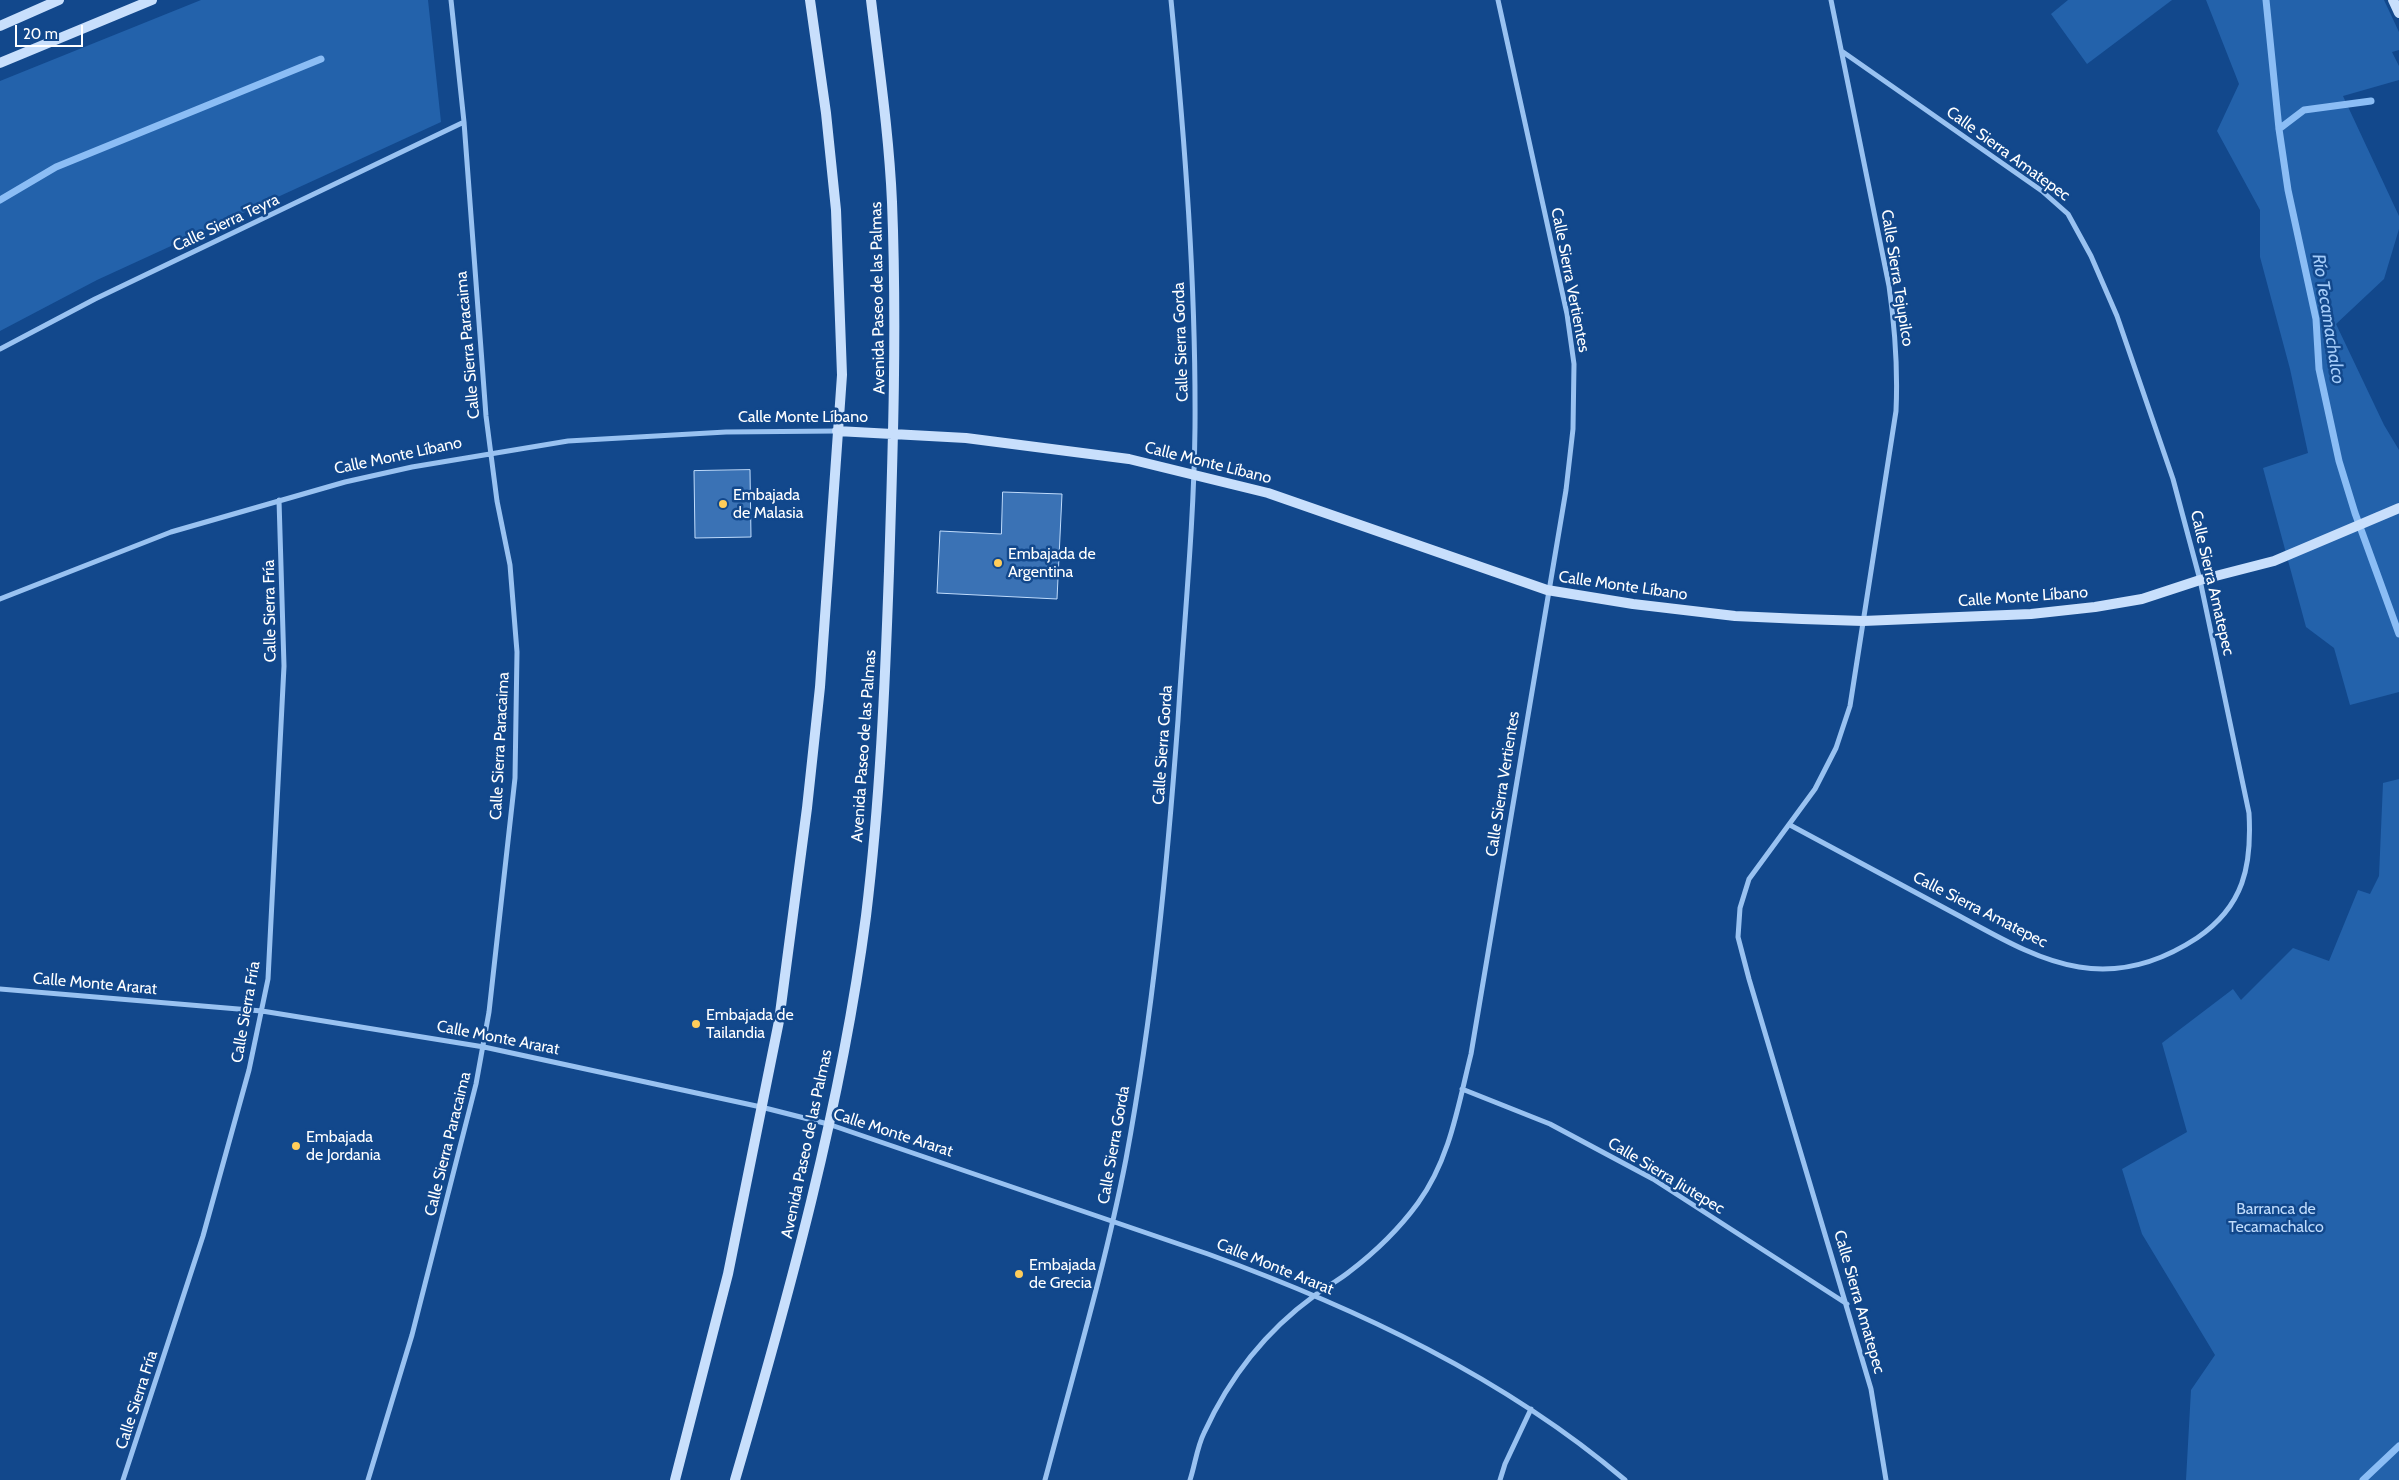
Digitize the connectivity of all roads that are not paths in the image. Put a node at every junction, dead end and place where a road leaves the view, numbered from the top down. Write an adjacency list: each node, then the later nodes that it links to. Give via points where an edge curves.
1 (59, 0): 11 (main road)
2 (152, 0): 13 (main road)
3 (451, 0): 14 (street, Calle Sierra Paracaima)
4 (810, 0): 16 (main road, via 836,210 842,375)
5 (871, 0): 17 (main road, Avenida Paseo de las Palmas, via 891,198 895,303)
6 (1172, 0): 19 (street, Calle Sierra Gorda, via 1190,234)
7 (1498, 0): 23 (street, Calle Sierra Vertientes, via 1567,314 1574,364 1573,429 1568,473)
8 (1831, 0): 12 (street, Calle Sierra Tejupilco)
9 (2393, 0): 10 (main road)
10 (2399, 12)
11 (0, 26)
12 (1843, 51): 22 (street, Calle Sierra Amatepec, via 2042,191 2068,214 2091,256 2117,316 2173,479); 25 (street, Calle Sierra Tejupilco, via 1889,286 1898,368 1891,448)
13 (0, 63)
14 (464, 122): 15 (street, Calle Sierra Teyra, via 95,298); 18 (street, Calle Sierra Paracaima, via 482,378)
15 (0, 349)
16 (838, 431): 17 (main road, Calle Monte Líbano); 18 (street, Calle Monte Líbano, via 635,436 568,441); 31 (main road, via 808,808 780,1022)
17 (894, 433): 19 (main road, Calle Monte Líbano, via 966,438 1101,456); 32 (main road, Avenida Paseo de las Palmas, via 884,704 875,824 865,918)
18 (491, 453): 20 (street, Calle Monte Líbano, via 354,480); 29 (street, Calle Sierra Paracaima, via 510,565 517,652 515,778)
19 (1194, 475): 23 (main road, Calle Monte Líbano, via 1268,493); 33 (street, Calle Sierra Gorda, via 1167,872 1134,1112)
20 (279, 500): 24 (street, Calle Monte Líbano, via 171,532); 28 (street, Calle Sierra Fría, via 284,666 268,979)
21 (2399, 508): 22 (main road, Calle Monte Líbano, via 2274,561)
22 (2200, 580): 25 (main road, Calle Monte Líbano, via 2142,599 2094,607 2031,614); 26 (street, Calle Sierra Amatepec, via 2249,813 2251,843 2245,878 2232,905 2209,929 2183,947 2152,962 2115,969 2078,967 2040,956)
23 (1547, 590): 25 (main road, Calle Monte Líbano, via 1597,600 1735,616); 30 (street, Calle Sierra Vertientes, via 1471,1054)
24 (0, 598)
25 (1863, 621): 26 (street, Calle Sierra Tejupilco, via 1850,706 1836,748)
26 (1790, 825): 35 (street, Calle Sierra Amatepec, via 1749,879 1740,908 1738,937)
27 (0, 988): 28 (street, Calle Monte Ararat)
28 (262, 1011): 29 (street, Calle Monte Ararat); 37 (street, Calle Sierra Fría, via 203,1236)
29 (484, 1046): 31 (street, Calle Monte Ararat); 38 (street, Calle Sierra Paracaima, via 412,1335)
30 (1462, 1089): 34 (street, Calle Sierra Vertientes, via 1454,1129 1439,1170 1419,1202 1394,1232 1349,1273); 35 (street, Calle Sierra Jiutepec, via 1550,1124 1653,1179)
31 (762, 1107): 32 (street, Calle Monte Ararat); 39 (main road, via 728,1274)
32 (828, 1124): 33 (street, Calle Monte Ararat); 40 (main road, Avenida Paseo de las Palmas, via 800,1250)
33 (1113, 1220): 34 (street, Calle Monte Ararat); 41 (street, Calle Sierra Gorda)
34 (1314, 1295): 36 (street, Calle Monte Ararat, via 1356,1313 1490,1383); 42 (street, Calle Sierra Vertientes, via 1276,1327 1227,1389 1203,1434)
35 (1847, 1304): 45 (street, Calle Sierra Amatepec, via 1871,1389)
36 (1531, 1409): 43 (street); 44 (street, Calle Monte Ararat)
37 (123, 1480)
38 (368, 1480)
39 (675, 1480)
40 (735, 1480)
41 (1045, 1480)
42 (1190, 1480)
43 (1500, 1480)
44 (1625, 1480)
45 (1886, 1480)

